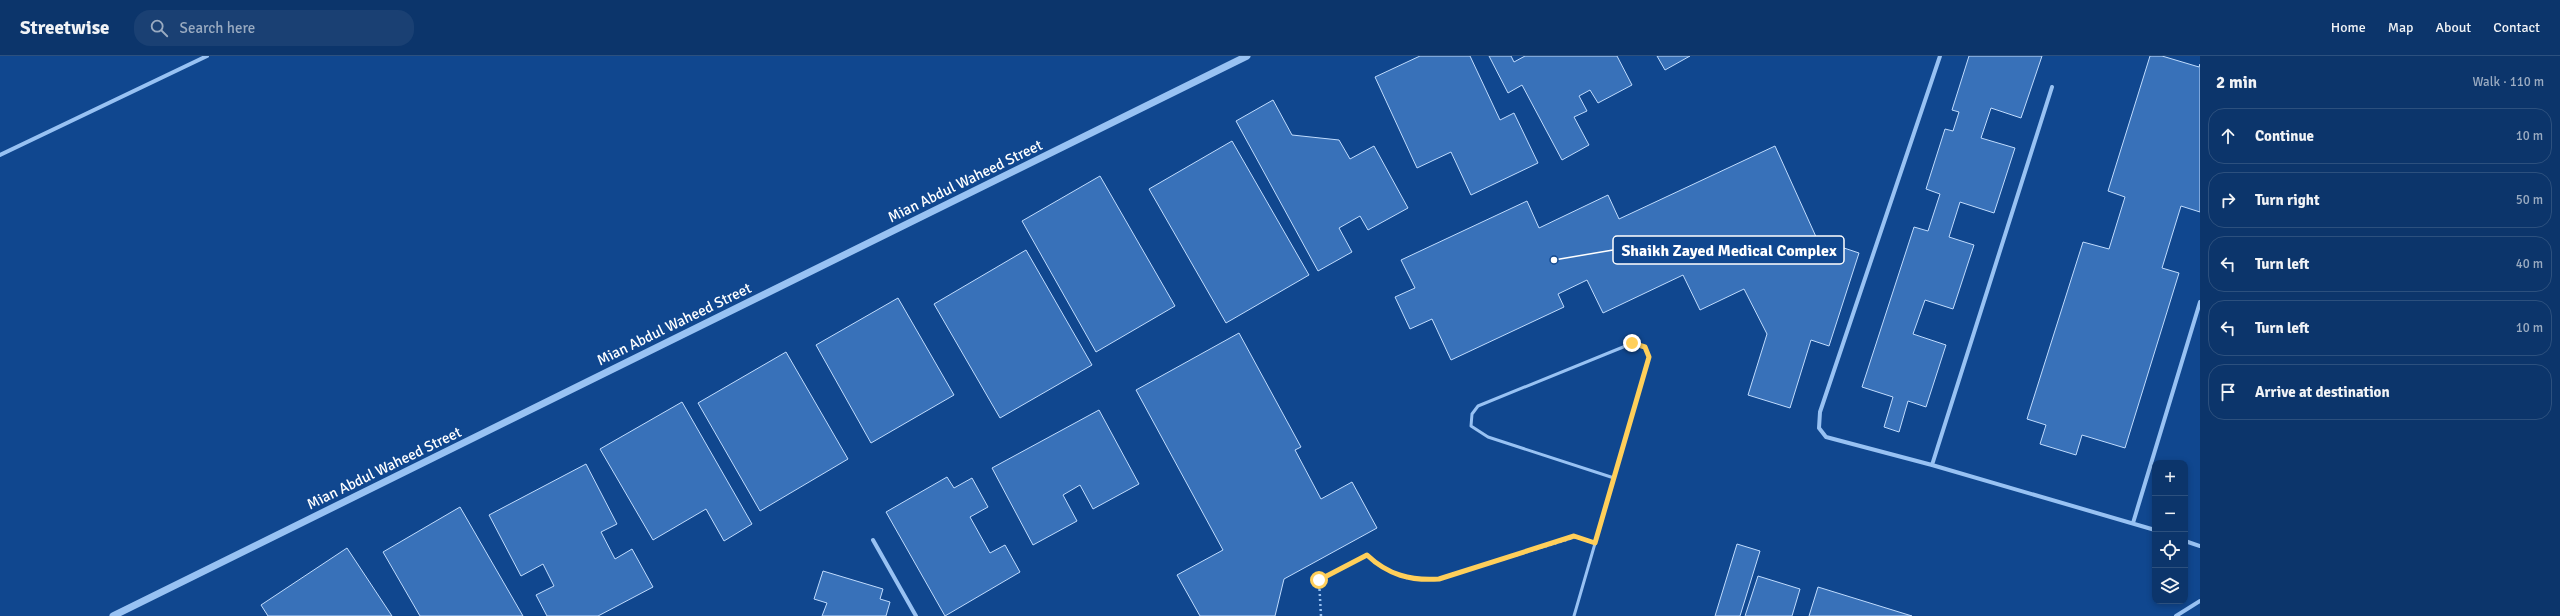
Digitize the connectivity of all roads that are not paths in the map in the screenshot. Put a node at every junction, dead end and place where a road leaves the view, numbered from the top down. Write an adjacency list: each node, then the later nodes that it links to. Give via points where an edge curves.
1 (206, 56): 5 (street)
2 (1247, 56): 15 (street, Mian Abdul Waheed Street)
3 (1940, 56): 7 (street, via 1820,412 1819,428 1826,437)
4 (2052, 87): 7 (street)
5 (0, 156)
6 (2200, 302): 9 (street)
7 (1932, 464): 9 (street)
8 (1614, 478): 8 (lane, via 1649,357 1645,347 1632,343 1478,406 1472,414 1471,426 1488,437); 17 (lane)
9 (2133, 523): 10 (street)
10 (2152, 529)
11 (873, 540): 16 (street)
12 (2188, 542): 13 (street)
13 (2200, 546)
14 (2200, 601): 18 (street)
15 (113, 616)
16 (916, 616)
17 (1574, 616)
18 (2176, 616)

